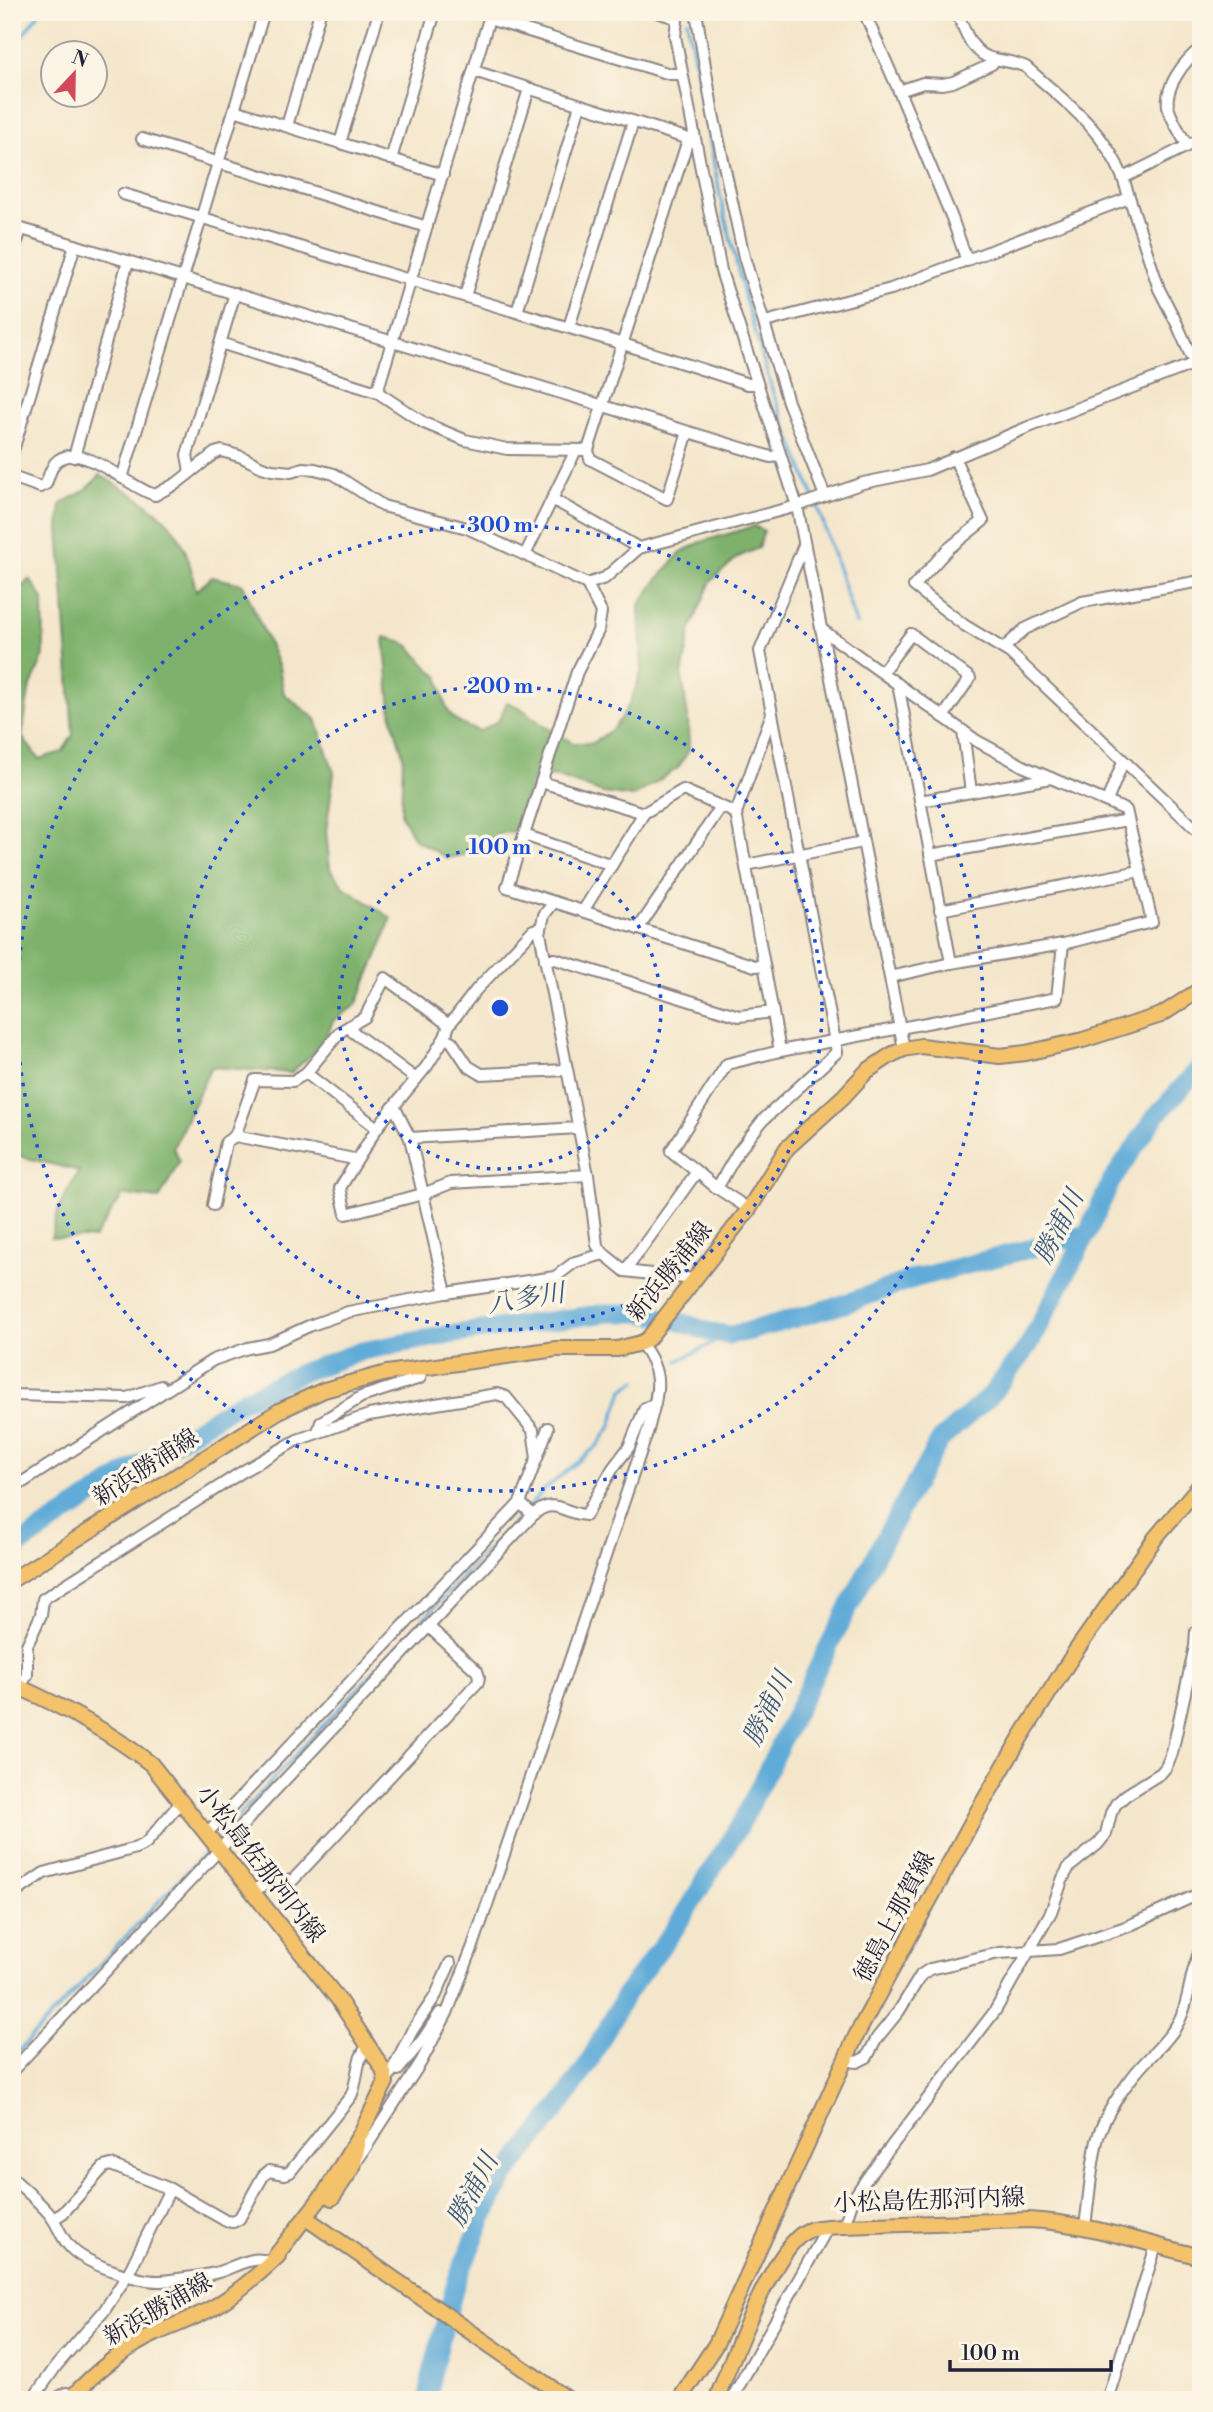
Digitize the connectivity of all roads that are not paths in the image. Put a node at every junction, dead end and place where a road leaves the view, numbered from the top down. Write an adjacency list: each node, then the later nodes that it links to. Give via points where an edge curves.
1 (264, 12): 18 (street)
2 (320, 12): 20 (street)
3 (379, 12): 24 (street)
4 (435, 12): 26 (street)
5 (657, 12): 10 (street)
6 (696, 12): 44 (street, via 744,257)
7 (864, 12): 16 (street)
8 (957, 12): 12 (street, via 978,52)
9 (490, 15): 13 (street); 14 (street, via 670,74)
10 (677, 15): 14 (street, via 675,36)
11 (1201, 48): 25 (street, via 1182,67 1167,101)
12 (994, 59): 16 (street, via 953,82 923,83); 29 (street, via 1026,67 1089,124 1115,157)
13 (474, 71): 15 (street); 28 (street)
14 (682, 74): 23 (street)
15 (528, 89): 17 (street); 42 (street)
16 (899, 91): 38 (street)
17 (580, 105): 19 (street); 43 (street)
18 (234, 110): 20 (street); 27 (street)
19 (633, 122): 23 (street); 45 (street)
20 (287, 126): 24 (street)
21 (142, 139): 27 (street)
22 (1201, 139): 25 (street)
23 (692, 140): 48 (street); 51 (street, via 722,271)
24 (340, 143): 26 (street)
25 (1187, 145): 29 (street)
26 (391, 159): 28 (street)
27 (219, 162): 32 (street); 34 (street)
28 (443, 175): 34 (street)
29 (1123, 178): 31 (street)
30 (123, 194): 32 (street)
31 (1129, 198): 38 (street); 49 (street, via 1159,289)
32 (202, 217): 39 (street); 40 (street)
33 (16, 227): 35 (street); 36 (street)
34 (427, 228): 40 (street)
35 (75, 245): 37 (street); 54 (street)
36 (12, 257)
37 (128, 261): 39 (street); 60 (street)
38 (967, 261): 44 (street, via 891,289)
39 (183, 277): 41 (street); 64 (street)
40 (411, 280): 42 (street); 46 (street)
41 (235, 293): 46 (street); 47 (street)
42 (465, 296): 43 (street)
43 (517, 312): 45 (street)
44 (765, 322): 65 (street, via 788,402)
45 (569, 327): 48 (street)
46 (392, 341): 52 (street); 53 (street)
47 (220, 343): 52 (street); 62 (street, via 187,455)
48 (623, 344): 51 (street); 53 (street)
49 (1197, 363): 50 (street); 61 (street)
50 (1201, 379)
51 (757, 384): 59 (street)
52 (377, 392): 56 (street, via 424,423 465,440 507,449)
53 (601, 405): 55 (street); 57 (street)
54 (17, 419): 58 (street)
55 (688, 432): 57 (street, via 667,499 590,459); 59 (street)
56 (576, 450): 57 (street); 66 (street)
57 (588, 450)
58 (12, 454)
59 (779, 456): 67 (street)
60 (74, 457): 63 (street, via 55,463 40,487); 64 (street, via 106,466)
61 (954, 457): 65 (street, via 927,470); 74 (street, via 983,522 948,549 914,586 964,625)
62 (190, 471): 64 (street, via 155,495); 70 (street, via 222,451 272,470 303,468 334,474 383,506 467,528)
63 (12, 477)
64 (122, 478)
65 (825, 496): 67 (street)
66 (552, 499): 69 (street); 70 (street)
67 (797, 506): 68 (street); 69 (street)
68 (804, 545): 73 (street); 77 (street, via 760,651)
69 (639, 548): 72 (street, via 605,578)
70 (526, 555): 72 (street)
71 (1201, 582): 74 (street, via 1082,602 1025,629)
72 (587, 584): 82 (street, via 601,612 598,631 577,672)
73 (821, 629): 75 (street); 92 (street)
74 (1004, 648): 80 (street)
75 (882, 673): 76 (street); 78 (street, via 911,634 970,678)
76 (898, 684): 78 (street); 84 (street)
77 (772, 713): 88 (street); 93 (street)
78 (943, 716): 79 (street)
79 (963, 731): 81 (street); 83 (street)
80 (1123, 762): 85 (street); 90 (street)
81 (1051, 778): 83 (street); 85 (street)
82 (541, 782): 87 (street); 91 (street)
83 (971, 792): 84 (street)
84 (920, 802): 94 (street)
85 (1107, 802): 89 (street, via 1126,810)
86 (722, 807): 87 (street, via 683,790); 88 (street); 102 (street)
87 (644, 813): 95 (street)
88 (736, 814): 96 (street)
89 (1128, 820): 94 (street); 97 (street)
90 (1201, 834)
91 (524, 835): 95 (street); 98 (street, via 508,887)
92 (863, 842): 93 (street); 107 (street)
93 (799, 855): 96 (street); 114 (street)
94 (930, 855): 99 (street)
95 (612, 865): 100 (street)
96 (746, 865): 106 (street)
97 (1140, 871): 99 (street); 103 (street, via 1152,922)
98 (554, 902): 100 (street); 101 (street)
99 (940, 910): 105 (street)
100 (583, 911): 102 (street)
101 (541, 928): 104 (street); 110 (street, via 533,930 476,990)
102 (638, 929): 106 (street)
103 (1063, 944): 105 (street); 112 (street, via 1058,998)
104 (545, 959): 109 (street, via 739,1016); 117 (street)
105 (951, 963): 107 (street)
106 (764, 965): 109 (street)
107 (890, 977): 112 (street)
108 (1201, 989): 115 (main road, 新浜勝浦線, via 1161,1015 1026,1054 1000,1056 921,1046)
109 (773, 1012): 116 (street)
110 (449, 1025): 111 (street, via 385,978 365,1017); 113 (street)
111 (350, 1026): 118 (street); 119 (street)
112 (900, 1029): 114 (street); 115 (street)
113 (445, 1037): 117 (street, via 468,1066 481,1074); 119 (street)
114 (835, 1042): 116 (street); 128 (street, via 837,1052 763,1120)
115 (904, 1049): 131 (main road, 新浜勝浦線, via 867,1071 798,1137)
116 (780, 1051): 126 (street, via 727,1064 671,1151)
117 (566, 1070): 122 (street)
118 (306, 1073): 121 (street); 123 (street, via 293,1081 255,1080)
119 (416, 1079): 120 (street)
120 (394, 1106): 121 (street); 124 (street)
121 (377, 1128): 125 (street)
122 (578, 1128): 124 (street); 127 (street)
123 (235, 1136): 125 (street); 130 (street, via 226,1142)
124 (410, 1138): 129 (street)
125 (356, 1161): 129 (street, via 340,1188 346,1214)
126 (696, 1173): 128 (street); 133 (street)
127 (588, 1175): 129 (street, via 451,1183); 132 (street, via 597,1245)
128 (717, 1188): 131 (street)
129 (423, 1194): 135 (street)
130 (213, 1205)
131 (749, 1209): 134 (main road, 新浜勝浦線)
132 (604, 1254): 133 (street); 135 (street, via 575,1262 555,1277)
133 (625, 1271): 134 (street)
134 (691, 1283): 136 (main road, 新浜勝浦線)
135 (446, 1293): 138 (street, via 322,1321 269,1344 213,1360)
136 (644, 1341): 137 (main road, 新浜勝浦線, via 617,1349 556,1349); 140 (street, via 656,1365)
137 (422, 1367): 142 (street, via 420,1378 362,1397 321,1422); 147 (main road, 新浜勝浦線, via 324,1391 279,1411)
138 (168, 1388): 139 (street, via 163,1385 127,1398); 145 (street)
139 (12, 1395)
140 (655, 1404): 146 (street, via 645,1408 629,1447 586,1515 552,1505); 159 (street)
141 (548, 1428): 143 (street)
142 (318, 1432): 143 (street, via 369,1415 498,1394 506,1397 533,1430); 150 (street, via 245,1470 43,1599 27,1645 27,1675)
143 (537, 1458): 146 (street)
144 (1201, 1484): 161 (main road, 徳島上那賀線, via 1102,1612 1021,1737)
145 (12, 1489)
146 (527, 1509): 148 (street); 152 (street)
147 (12, 1580)
148 (429, 1627): 152 (street); 153 (street, via 477,1671 478,1682 293,1880)
149 (1201, 1631): 157 (street, via 1196,1631 1166,1767 1116,1804 1106,1834 1069,1867)
150 (16, 1685): 151 (main road, 小松島佐那河内線, via 134,1751)
151 (181, 1801): 152 (main road, 小松島佐那河内線); 155 (street, via 146,1843 44,1873)
152 (214, 1842): 153 (main road, 小松島佐那河内線); 162 (street)
153 (252, 1890): 160 (main road, 小松島佐那河内線)
154 (1201, 1893): 157 (street, via 1086,1941)
155 (12, 1895)
156 (1201, 1949): 170 (street, via 1177,2025 1135,2073 1105,2119)
157 (1030, 1951): 161 (street, via 999,1952 930,1969 920,1975 867,2057 858,2062); 172 (street, via 995,2011 853,2199)
158 (450, 1963): 163 (street)
159 (461, 1977): 163 (street, via 424,2038); 165 (street, via 421,2062)
160 (369, 2046): 163 (main road, 小松島佐那河内線); 167 (street, via 360,2056 351,2096 290,2172 269,2171 263,2176 239,2219 226,2221)
161 (845, 2060): 181 (main road, 徳島上那賀線, via 716,2344)
162 (12, 2071)
163 (386, 2082): 164 (main road)
164 (361, 2133): 165 (main road); 169 (main road, via 326,2191)
165 (353, 2167): 169 (main road)
166 (12, 2178): 168 (street)
167 (170, 2189): 168 (street, via 111,2165); 176 (street)
168 (53, 2219): 176 (street, via 60,2236 84,2260)
169 (314, 2224): 175 (main road, 新浜勝浦線); 180 (main road)
170 (1085, 2226): 172 (main road, 小松島佐那河内線, via 1029,2220); 173 (main road, 小松島佐那河内線)
171 (828, 2227): 172 (main road, 小松島佐那河内線); 182 (main road, 小松島佐那河内線, via 798,2238 773,2272); 183 (street)
172 (844, 2227)
173 (1156, 2246): 174 (main road, 小松島佐那河内線); 184 (street)
174 (1201, 2257)
175 (271, 2262): 176 (street, via 261,2258 214,2273 159,2281); 177 (main road, 新浜勝浦線, via 221,2303 123,2352)
176 (128, 2274): 178 (street)
177 (71, 2398): 179 (street, via 66,2393)
178 (32, 2400)
179 (54, 2400)
180 (569, 2400)
181 (679, 2400)
182 (716, 2400)
183 (731, 2400)
184 (1107, 2400)

